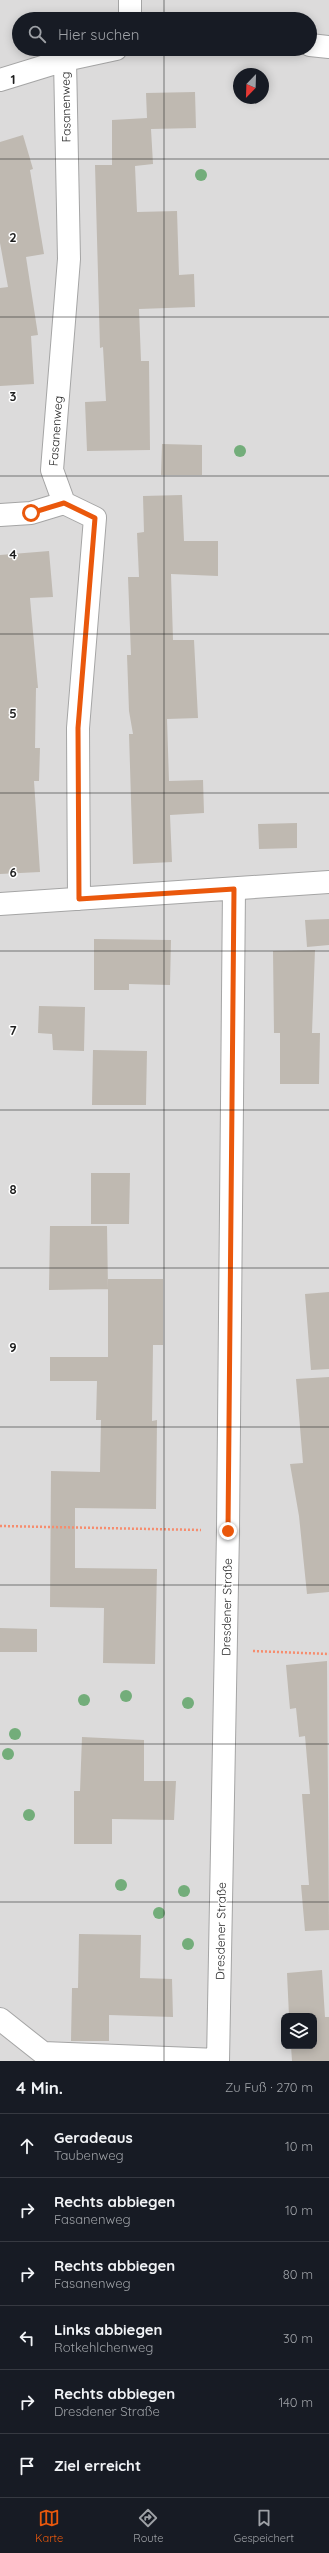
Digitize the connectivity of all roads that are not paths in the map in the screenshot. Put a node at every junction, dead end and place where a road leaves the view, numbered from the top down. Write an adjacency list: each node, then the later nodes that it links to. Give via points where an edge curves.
1 (130, 0): 2 (street)
2 (130, 12)
3 (317, 45): 4 (street)
4 (329, 47)
5 (84, 56): 6 (street)
6 (65, 60): 7 (street); 8 (street, Fasanenweg, via 69,259 52,470)
7 (0, 80)
8 (64, 503): 9 (street, via 31,513); 12 (street, via 95,518 78,728)
9 (0, 515)
10 (329, 882): 11 (street)
11 (234, 889): 12 (street); 15 (street, Dresdener Straße, via 228,1531)
12 (79, 899): 13 (street)
13 (0, 904)
14 (0, 2019): 15 (street, via 43,2053)
15 (218, 2060)

